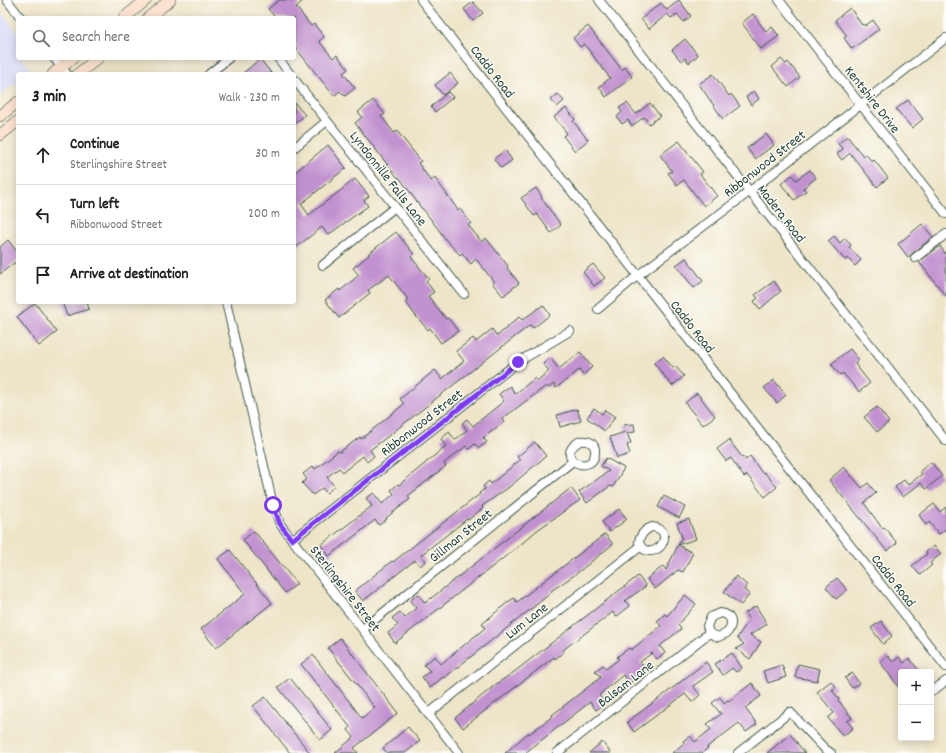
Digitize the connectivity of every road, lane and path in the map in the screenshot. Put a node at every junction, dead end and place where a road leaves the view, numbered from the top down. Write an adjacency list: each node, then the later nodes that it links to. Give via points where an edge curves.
1 (7, 0): 7 (street)
2 (146, 0): 8 (main road)
3 (170, 0): 9 (main road)
4 (420, 0): 34 (street, Caddo Road)
5 (599, 0): 28 (street, Madera Road)
6 (779, 0): 21 (street, Kentshire Drive)
7 (19, 16)
8 (126, 16)
9 (150, 16)
10 (946, 38): 21 (street, Ribbonwood Street)
11 (55, 60): 16 (street)
12 (71, 60): 16 (main road)
13 (96, 60): 17 (main road)
14 (226, 60): 18 (street)
15 (280, 60): 19 (street)
16 (60, 72)
17 (80, 72)
18 (211, 72)
19 (288, 72)
20 (296, 82): 24 (street, Lyndonnille Falls Lane)
21 (861, 103): 28 (street, Ribbonwood Street); 30 (street, Kentshire Drive)
22 (16, 104): 23 (main road)
23 (0, 116)
24 (327, 121): 27 (street); 29 (street, Lyndonnille Falls Lane)
25 (16, 123): 26 (main road)
26 (0, 135)
27 (296, 146)
28 (749, 192): 34 (street, Ribbonwood Street); 39 (street, Madera Road)
29 (395, 207): 33 (street); 35 (street, Lyndonnille Falls Lane)
30 (946, 214)
31 (946, 234): 32 (street)
32 (915, 258)
33 (323, 265)
34 (637, 276): 37 (street, Ribbonwood Street); 45 (street, Caddo Road)
35 (464, 294)
36 (226, 304): 41 (street, Sterlingshire Street, via 273,505 280,524)
37 (598, 309)
38 (570, 331): 41 (street, Ribbonwood Street, via 518,362)
39 (946, 441)
40 (573, 461): 43 (street, Gillman Street)
41 (292, 540): 43 (street, Sterlingshire Street)
42 (640, 546): 48 (street, Lum Lane)
43 (362, 629): 48 (street, Sterlingshire Street)
44 (709, 634): 50 (street, Balsam Lane)
45 (946, 668)
46 (946, 681): 47 (street)
47 (934, 690)
48 (428, 714): 49 (street, Sterlingshire Street)
49 (459, 753)
50 (557, 753)
51 (738, 753): 52 (street, via 790,712)
52 (831, 753)

